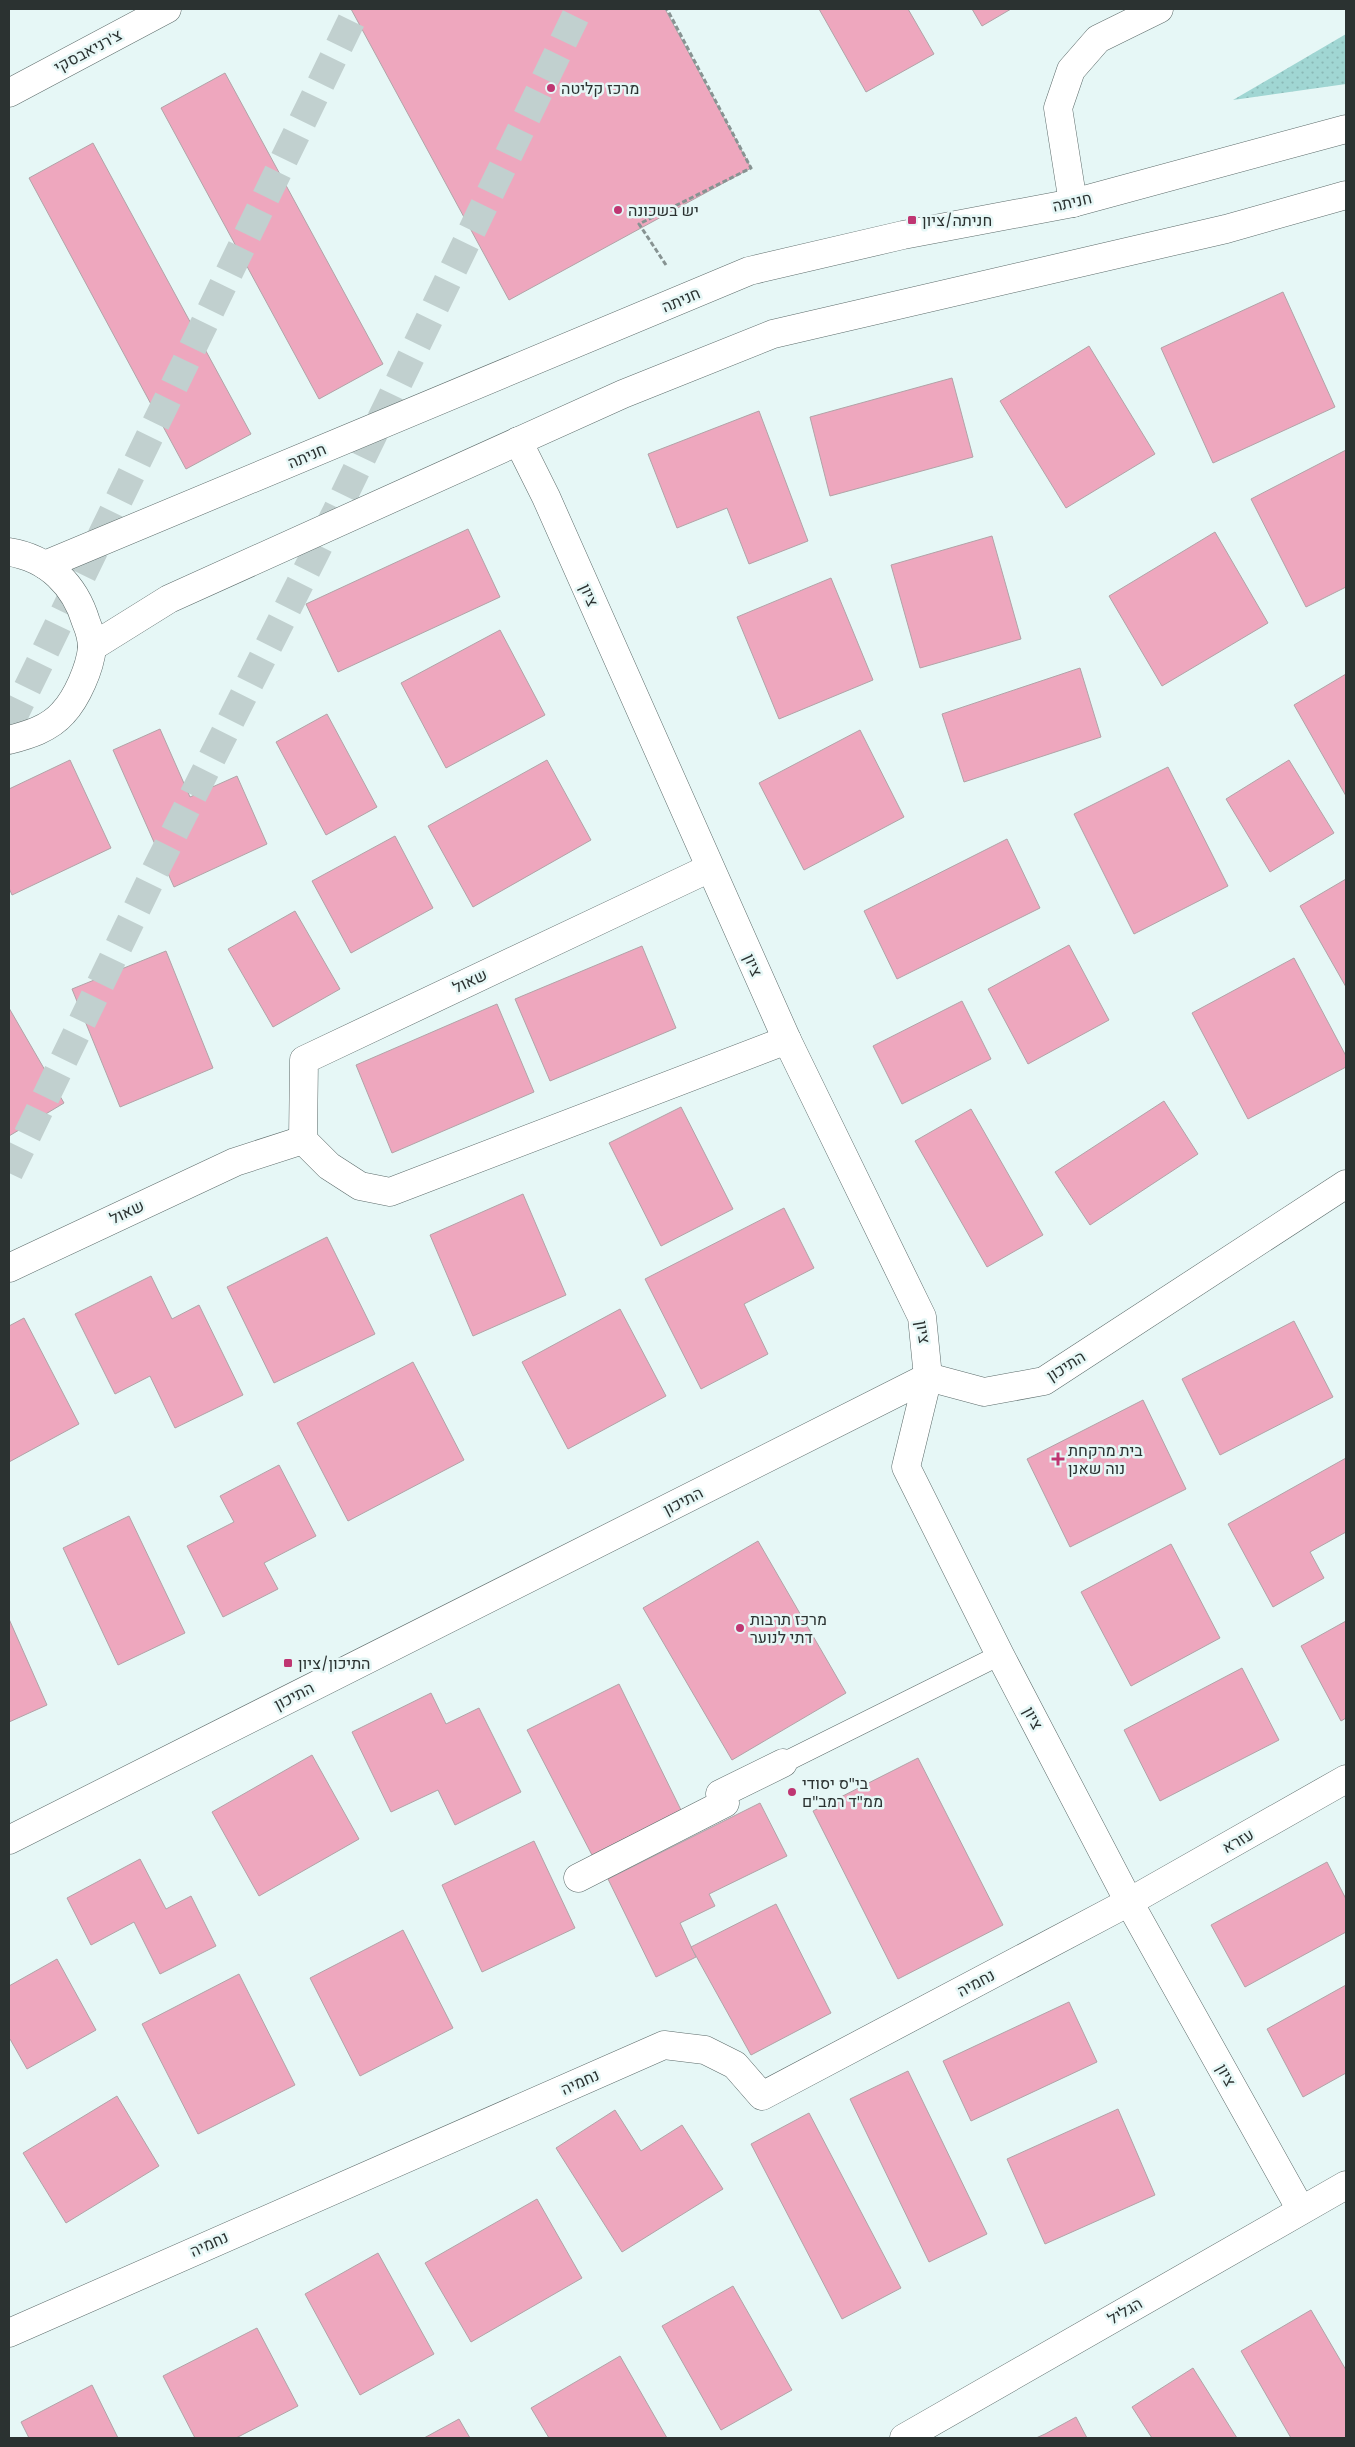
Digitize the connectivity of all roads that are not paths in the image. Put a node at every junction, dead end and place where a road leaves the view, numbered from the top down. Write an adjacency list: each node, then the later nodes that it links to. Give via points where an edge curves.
1 (167, 9): 3 (street, צ'רניאבסקי)
2 (1159, 9): 6 (street, via 1098,39 1070,70 1058,108)
3 (9, 93)
4 (1346, 129): 6 (street, חניתה)
5 (1346, 195): 7 (street, via 1226,229 773,334 622,394)
6 (1073, 202): 8 (street, חניתה, via 903,235 749,271)
7 (518, 440): 9 (street, via 169,598); 11 (street, ציון)
8 (21, 554): 9 (street, via 67,582 81,605)
9 (92, 647): 10 (street, via 80,688 62,714 37,732)
10 (9, 740)
11 (710, 868): 12 (street, ציון); 13 (street, שאול, via 304,1060)
12 (787, 1040): 13 (street, via 390,1192 360,1186 329,1166); 16 (street, ציון, via 922,1317)
13 (303, 1140): 15 (street, שאול, via 235,1162)
14 (1346, 1184): 16 (street, התיכון, via 1044,1381 984,1392)
15 (9, 1268)
16 (928, 1377): 17 (street, ציון, via 906,1467); 20 (street, התיכון)
17 (1000, 1655): 18 (lane); 22 (street, ציון)
18 (783, 1763): 21 (street, via 720,1794 725,1803)
19 (1346, 1779): 22 (street, עזרא)
20 (9, 1840)
21 (578, 1878)
22 (1129, 1902): 24 (street, ציון); 25 (street, נחמיה, via 762,2096 735,2065 705,2050 664,2045)
23 (1346, 2185): 24 (street, הגליל)
24 (1301, 2210): 26 (street, הגליל)
25 (9, 2333)
26 (904, 2438)

